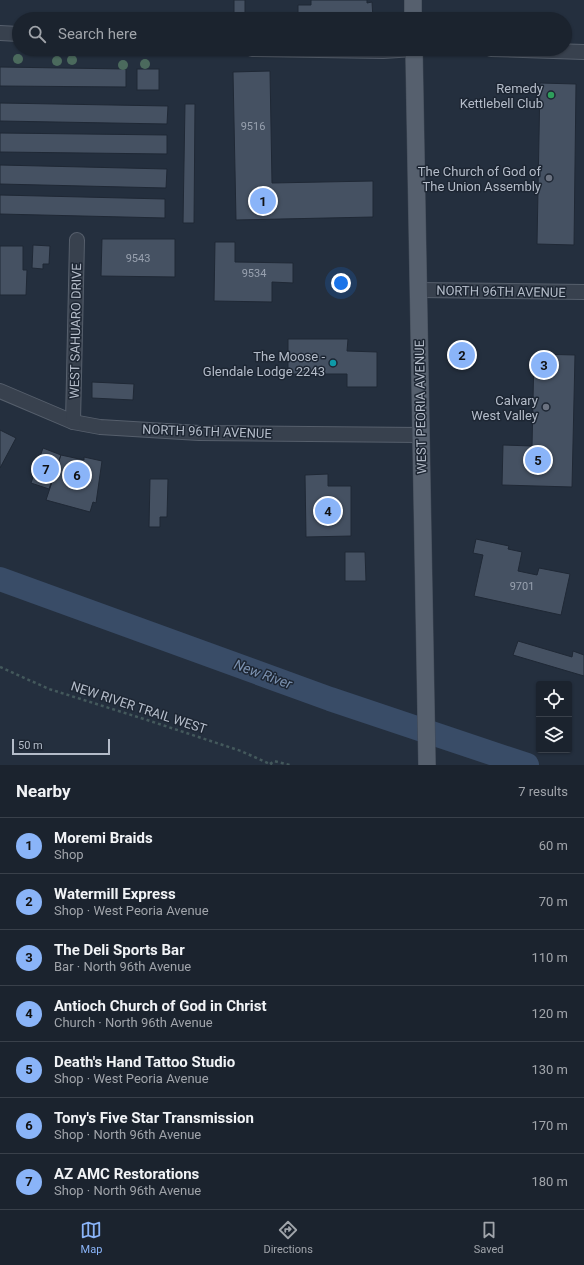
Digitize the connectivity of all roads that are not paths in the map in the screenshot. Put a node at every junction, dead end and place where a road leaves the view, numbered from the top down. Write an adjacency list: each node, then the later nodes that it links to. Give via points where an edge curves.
1 (413, 0): 2 (main road)
2 (414, 12)
3 (0, 33): 4 (street)
4 (12, 34)
5 (572, 52): 6 (street)
6 (584, 52)
7 (414, 56): 9 (main road, WEST PEORIA AVENUE)
8 (77, 240): 12 (street, WEST SAHUARO DRIVE)
9 (418, 290): 10 (street, NORTH 96TH AVENUE); 13 (main road, WEST PEORIA AVENUE)
10 (584, 292)
11 (0, 391): 12 (street, NORTH 96TH AVENUE)
12 (73, 422): 13 (street, NORTH 96TH AVENUE, via 100,427 199,433)
13 (421, 435): 14 (main road, WEST PEORIA AVENUE)
14 (427, 765)

